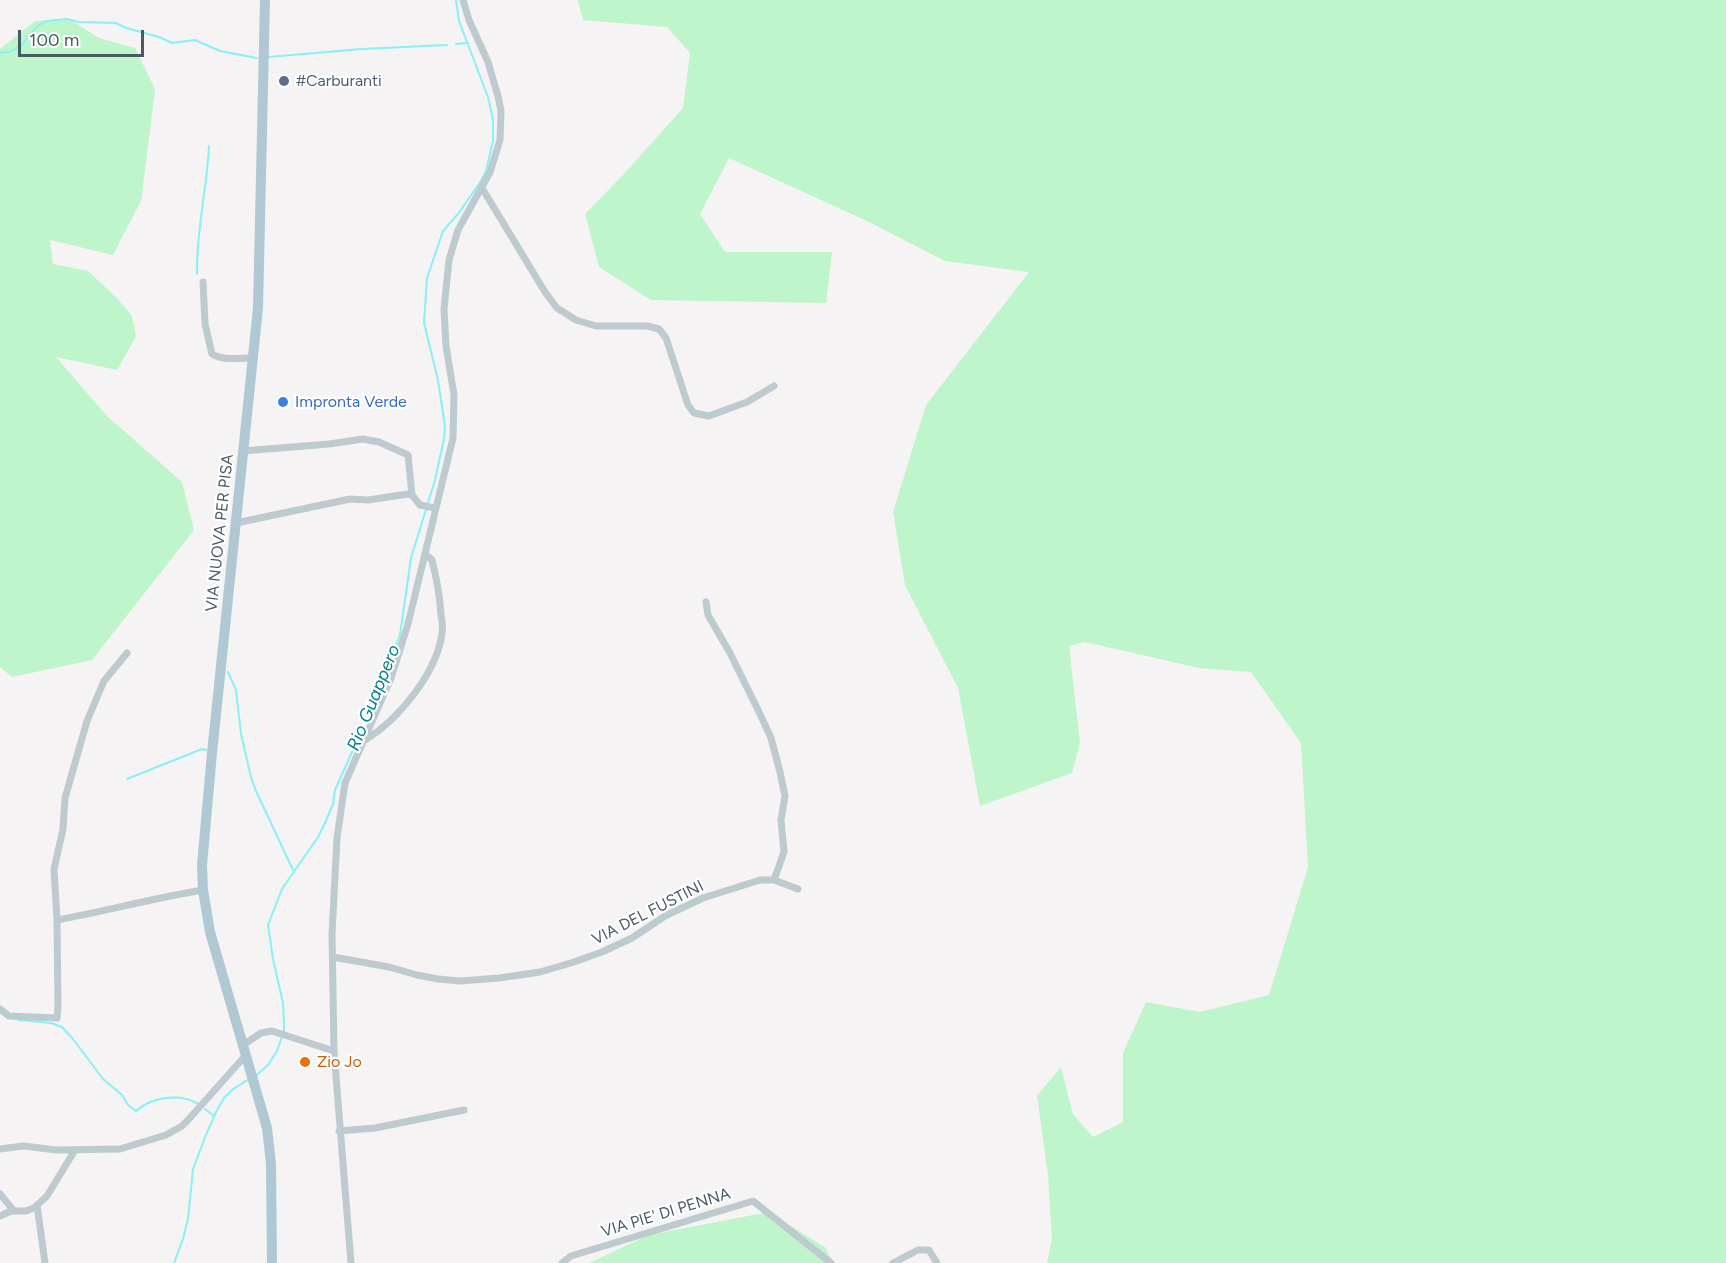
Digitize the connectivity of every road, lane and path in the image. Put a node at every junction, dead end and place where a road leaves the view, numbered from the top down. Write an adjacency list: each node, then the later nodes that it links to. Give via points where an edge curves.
1 (265, 0): 5 (main road, VIA NUOVA PER PISA, via 259,276)
2 (463, 0): 3 (street, via 488,62 501,111 500,140)
3 (482, 188): 6 (street, via 557,308 596,326 659,329 694,413 709,416 747,402); 9 (street, via 458,230 449,260 444,309 454,395 453,438)
4 (203, 282): 5 (street, via 205,324 212,354)
5 (253, 358): 7 (main road, VIA NUOVA PER PISA)
6 (774, 386)
7 (243, 451): 8 (street, via 363,439 379,442 408,455); 10 (main road, VIA NUOVA PER PISA)
8 (412, 495): 9 (street, via 417,503); 10 (street, via 350,499)
9 (433, 508): 11 (street)
10 (236, 523): 17 (main road, VIA NUOVA PER PISA, via 206,814)
11 (425, 554): 14 (street, via 391,678); 14 (street, via 432,560 443,633 433,664 393,719)
12 (706, 602): 15 (street, via 708,615 771,738 780,772 785,796 781,813 784,852)
13 (128, 653): 18 (street, via 104,681 87,721 65,798 54,869)
14 (364, 741): 19 (street, via 345,783 337,838)
15 (774, 880): 16 (street, VIA DEL FUSTINI); 19 (street, VIA DEL FUSTINI, via 760,880 703,898 602,952 540,972 461,981)
16 (798, 889)
17 (203, 890): 18 (street); 22 (main road, VIA NUOVA PER PISA, via 210,932)
18 (57, 920): 20 (street, via 57,1018 9,1016)
19 (333, 957): 21 (street)
20 (0, 1009)
21 (334, 1051): 22 (street, via 272,1031 261,1033); 24 (street)
22 (246, 1054): 26 (street, via 174,1131 120,1149); 32 (main road, VIA NUOVA PER PISA, via 267,1128)
23 (464, 1110): 24 (street, via 375,1128)
24 (339, 1131): 33 (street)
25 (0, 1149): 26 (street, via 23,1146)
26 (75, 1150): 28 (street, via 47,1196)
27 (0, 1194): 29 (street)
28 (37, 1205): 29 (street, via 26,1211); 31 (street)
29 (14, 1211): 30 (street)
30 (0, 1216)
31 (45, 1263)
32 (272, 1263)
33 (351, 1263)
34 (562, 1263): 35 (street, VIA PIE' DI PENNA, via 571,1256 753,1201)
35 (831, 1263)
36 (893, 1263): 37 (street, via 918,1250 929,1250)
37 (937, 1263)

